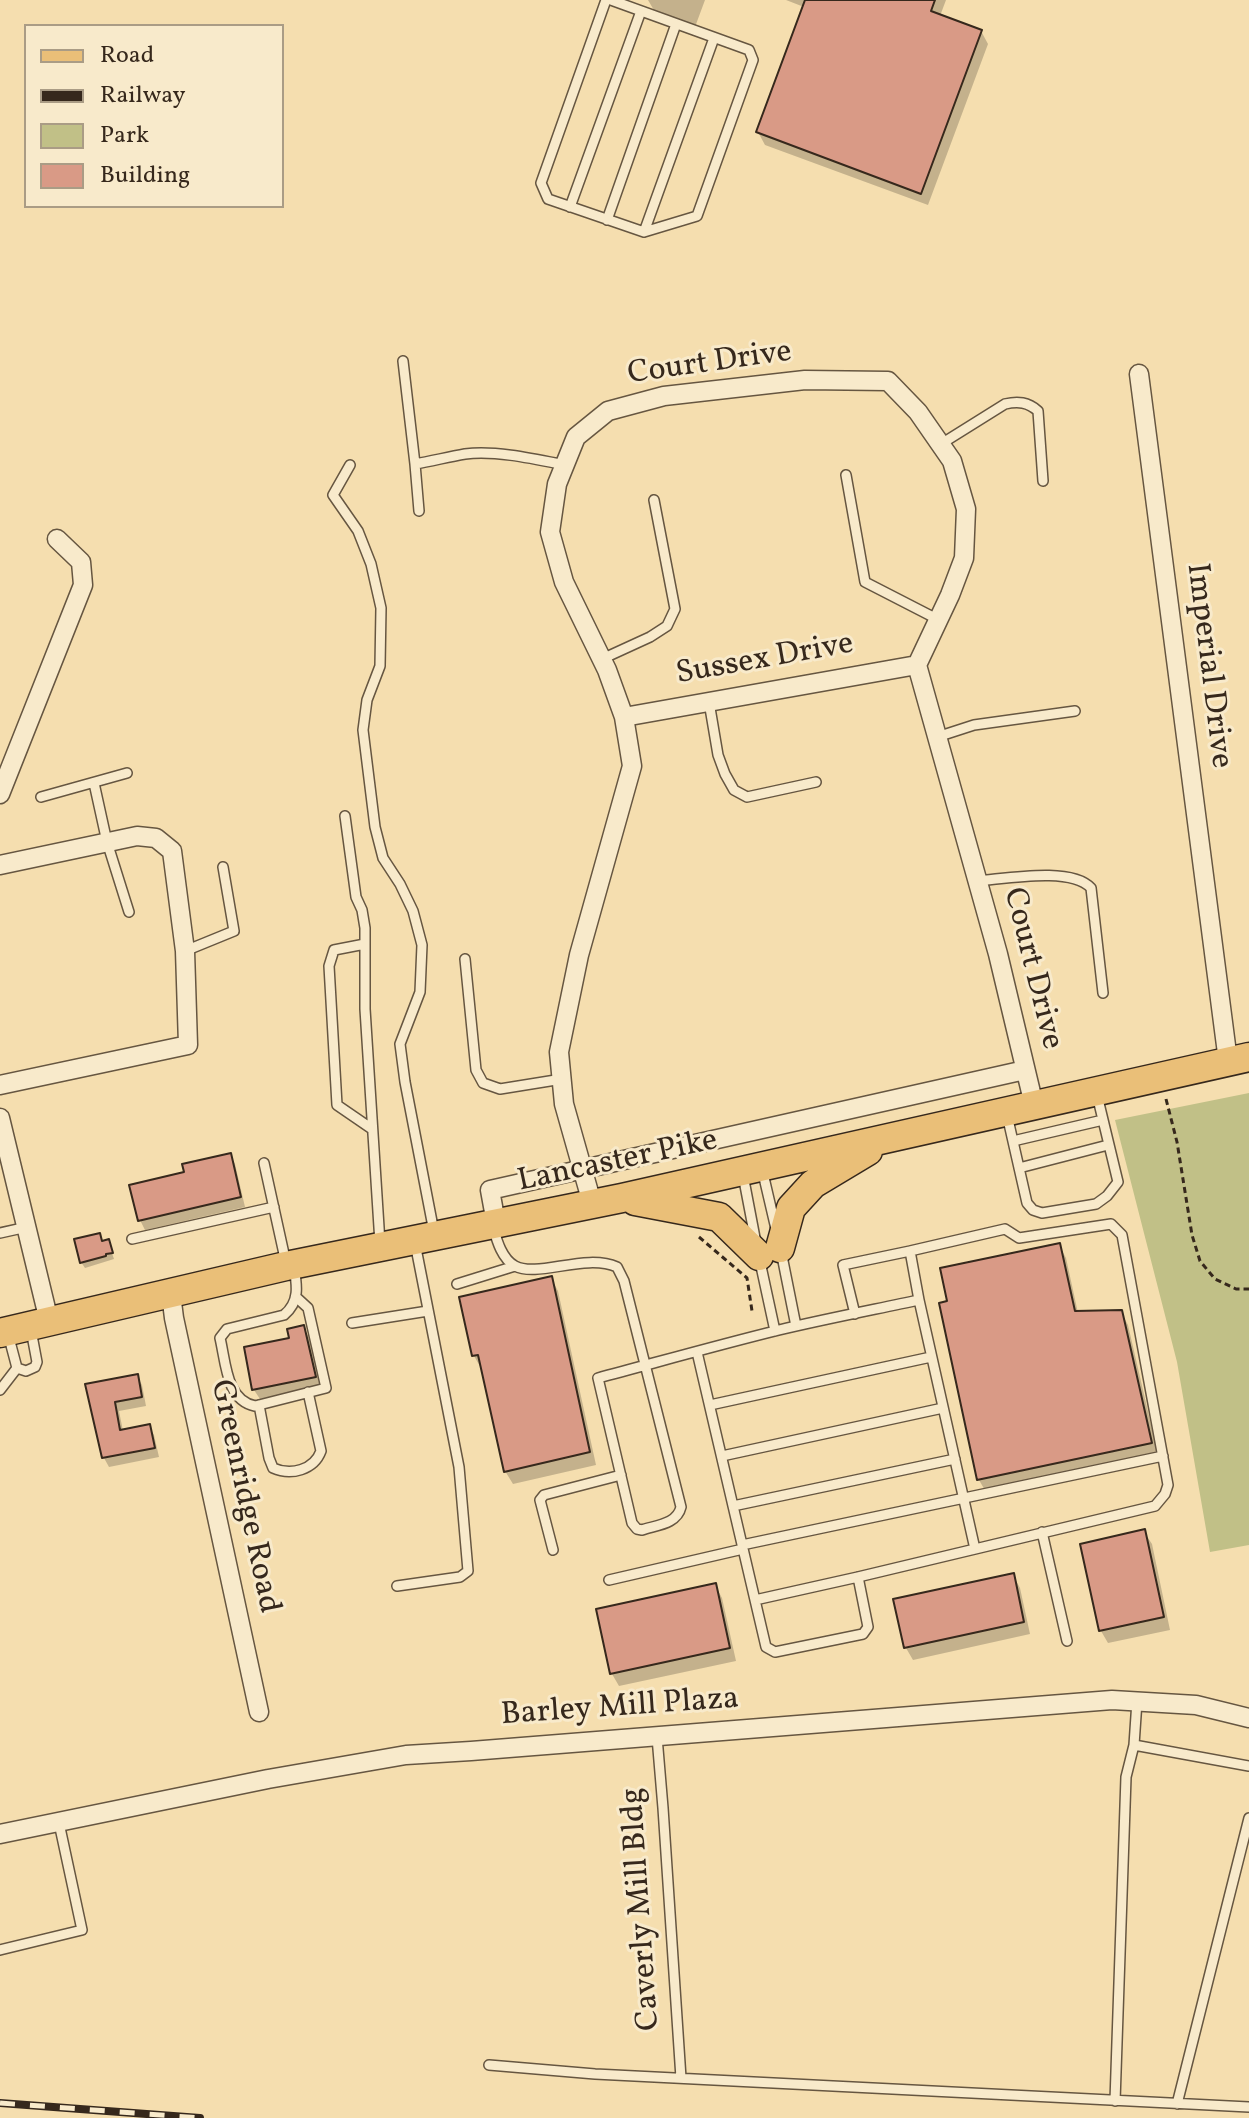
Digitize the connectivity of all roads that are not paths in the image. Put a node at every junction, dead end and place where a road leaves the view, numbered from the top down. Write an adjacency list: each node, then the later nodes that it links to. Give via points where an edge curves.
1 (608, 0): 2 (lane); 5 (lane, via 541,183 548,199)
2 (641, 11): 3 (lane); 5 (lane)
3 (676, 24): 4 (lane); 6 (lane)
4 (714, 38): 7 (lane); 7 (lane, via 749,50 753,60 697,216)
5 (570, 207): 6 (lane)
6 (607, 220): 7 (lane)
7 (644, 232)
8 (403, 361): 11 (lane)
9 (1139, 374): 41 (street, Imperial Drive)
10 (941, 444): 13 (street, Court Drive, via 888,381 805,380 664,396 608,411 576,437); 15 (lane, via 1005,404 1024,403 1038,411); 19 (street, Court Drive, via 952,461 966,509 964,558)
11 (415, 464): 13 (lane, via 487,454); 17 (lane)
12 (350, 465): 64 (lane, via 333,495 358,531 381,608 380,666 363,730 375,827 383,858 413,911 422,945 420,992 400,1044)
13 (565, 465): 20 (street, Court Drive, via 550,532 564,582)
14 (846, 475): 19 (lane, via 865,582)
15 (1043, 481)
16 (654, 500): 20 (lane, via 675,609 667,626)
17 (419, 511)
18 (57, 539): 29 (street, via 81,562 83,585)
19 (939, 620): 21 (street, Court Drive)
20 (602, 659): 24 (street, Court Drive)
21 (917, 665): 22 (street, Sussex Drive); 25 (street, Court Drive)
22 (709, 702): 24 (street, Sussex Drive); 27 (lane, via 718,755 734,790 747,797)
23 (1075, 711): 25 (lane, via 974,725)
24 (624, 717): 43 (street, Court Drive, via 632,766 579,955 559,1052)
25 (937, 737): 35 (street, Court Drive)
26 (127, 773): 28 (lane)
27 (816, 782)
28 (94, 783): 30 (lane); 32 (lane)
29 (0, 794)
30 (41, 797)
31 (345, 816): 37 (lane)
32 (107, 842): 33 (street); 36 (lane); 38 (street, via 156,838 172,851)
33 (0, 865)
34 (223, 867): 38 (lane, via 234,931)
35 (977, 881): 40 (lane, via 1040,875 1087,883); 42 (street, Court Drive)
36 (129, 912)
37 (365, 944): 49 (lane); 49 (lane, via 334,950 329,966 337,1105)
38 (185, 951): 44 (street, via 188,1045)
39 (465, 959): 43 (lane, via 476,1070 483,1083 500,1089)
40 (1103, 993)
41 (1239, 1059): 45 (main road, Lancaster Pike)
42 (1025, 1070): 46 (street, Court Drive); 55 (street)
43 (562, 1079): 55 (street, Court Drive)
44 (0, 1085)
45 (1096, 1091): 46 (main road, Lancaster Pike); 48 (lane)
46 (1020, 1108): 50 (main road, Lancaster Pike); 51 (lane)
47 (0, 1118): 54 (street)
48 (1103, 1120): 51 (lane); 52 (lane)
49 (372, 1129): 66 (lane)
50 (889, 1138): 57 (main road, Lancaster Pike); 68 (main road, via 813,1184 791,1208)
51 (1013, 1141): 56 (lane)
52 (1108, 1145): 56 (lane); 56 (lane, via 1118,1182 1096,1204 1033,1210)
53 (264, 1163): 60 (lane)
54 (6, 1164): 62 (street)
55 (582, 1168): 59 (street, Court Drive); 61 (street, via 490,1190)
56 (1019, 1168)
57 (752, 1169): 58 (main road, Lancaster Pike); 68 (lane); 68 (lane)
58 (622, 1198): 59 (main road, Lancaster Pike); 68 (main road, via 719,1217)
59 (592, 1203): 61 (main road, Lancaster Pike)
60 (274, 1207): 65 (lane); 69 (lane)
61 (494, 1223): 64 (main road, Lancaster Pike); 70 (lane, via 498,1244)
62 (27, 1227): 63 (lane); 79 (street)
63 (0, 1233)
64 (425, 1238): 66 (main road, Lancaster Pike); 75 (lane)
65 (132, 1239)
66 (381, 1247): 69 (main road, Lancaster Pike)
67 (910, 1251): 74 (lane); 76 (lane, via 843,1265); 91 (lane, via 1005,1229 1019,1238 1111,1224 1122,1235)
68 (770, 1252): 78 (lane); 80 (lane)
69 (290, 1265): 72 (main road, Lancaster Pike); 73 (lane)
70 (515, 1266): 71 (lane); 83 (lane, via 607,1262 617,1267)
71 (457, 1284)
72 (171, 1294): 79 (main road, Lancaster Pike); 106 (street, Greenridge Road)
73 (296, 1297): 86 (lane, via 308,1308 326,1388); 87 (lane, via 284,1315 227,1329 220,1338 235,1396 244,1404)
74 (919, 1300): 76 (lane); 82 (lane)
75 (428, 1311): 77 (lane); 102 (lane, via 459,1467 468,1571 460,1577)
76 (855, 1314): 78 (lane)
77 (352, 1323)
78 (796, 1326): 80 (lane)
79 (22, 1328): 84 (lane); 84 (lane, via 37,1362 32,1370)
80 (775, 1331): 81 (lane)
81 (697, 1352): 83 (lane); 88 (lane)
82 (931, 1357): 88 (lane); 89 (lane)
83 (646, 1366): 93 (lane, via 598,1378); 93 (lane, via 679,1516 637,1529)
84 (17, 1368): 85 (lane)
85 (0, 1390)
86 (308, 1392): 87 (lane); 87 (lane, via 321,1451 318,1461 294,1471 273,1468)
87 (259, 1405)
88 (710, 1405): 90 (lane)
89 (943, 1408): 90 (lane); 92 (lane)
90 (722, 1456): 95 (lane)
91 (1163, 1456): 94 (lane); 96 (lane, via 1168,1485 1155,1506)
92 (955, 1459): 94 (lane); 95 (lane)
93 (621, 1475): 99 (lane, via 544,1495 540,1500)
94 (964, 1498): 97 (lane); 98 (lane)
95 (733, 1506): 97 (lane)
96 (1042, 1532): 98 (lane); 104 (lane)
97 (743, 1547): 101 (lane); 103 (lane)
98 (975, 1549): 100 (lane)
99 (553, 1550)
100 (858, 1577): 103 (lane); 103 (lane, via 868,1627 863,1634 775,1652 766,1647)
101 (609, 1580)
102 (397, 1586)
103 (755, 1600)
104 (1067, 1641)
105 (1137, 1701): 107 (street, Barley Mill Plaza, via 1196,1705); 108 (street, Barley Mill Plaza); 109 (lane)
106 (259, 1712)
107 (1249, 1718)
108 (657, 1737): 112 (street, Barley Mill Plaza, via 406,1755); 116 (lane, Caverly Mill Bldg)
109 (1134, 1745): 110 (lane); 117 (lane, via 1126,1777)
110 (1249, 1766)
111 (1249, 1818): 118 (lane)
112 (59, 1823): 113 (street, Barley Mill Plaza); 114 (lane, via 82,1930)
113 (0, 1834)
114 (0, 1950)
115 (489, 2065): 116 (lane)
116 (681, 2078): 117 (lane)
117 (1115, 2101): 118 (lane)
118 (1177, 2104): 119 (lane)
119 (1249, 2107)

